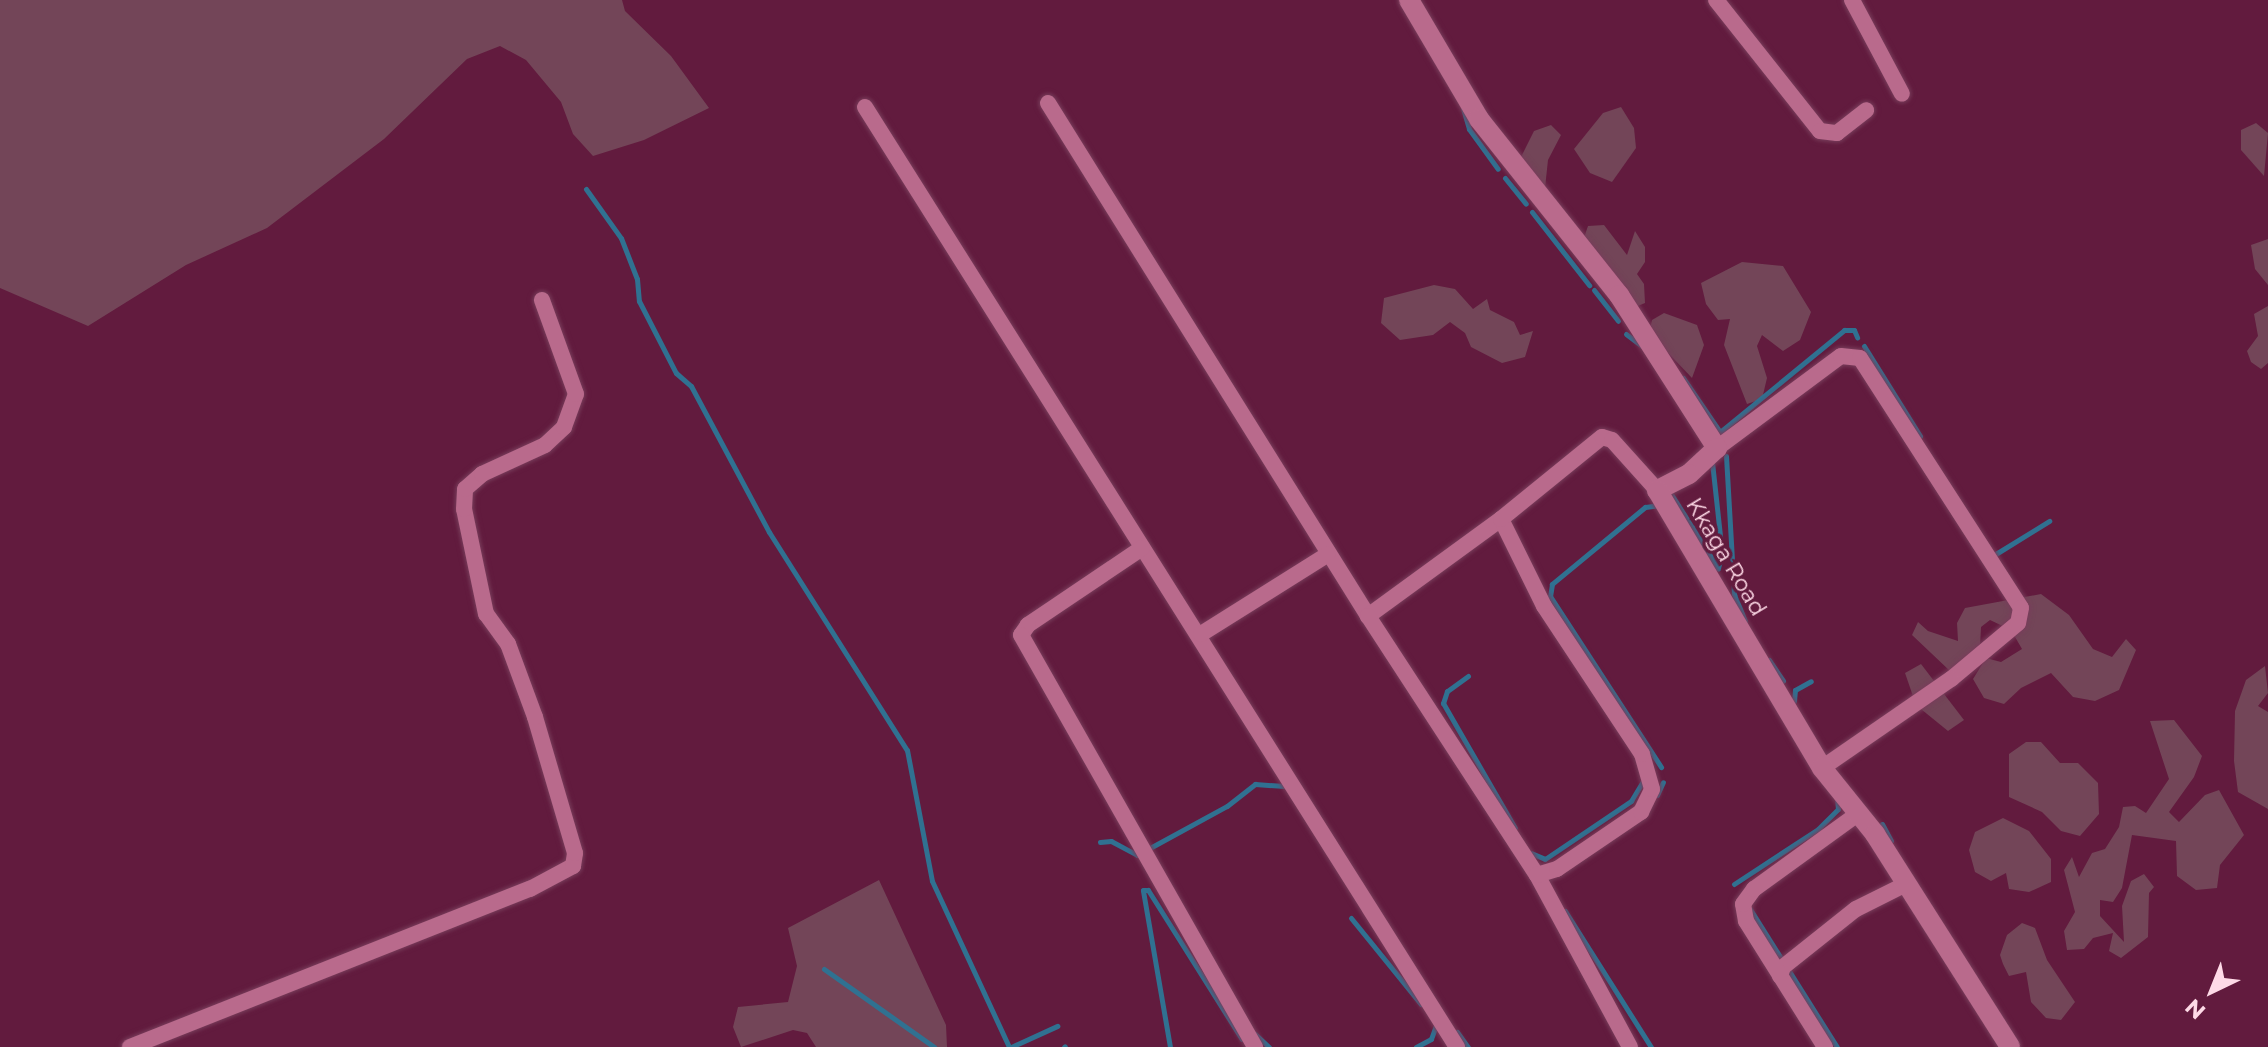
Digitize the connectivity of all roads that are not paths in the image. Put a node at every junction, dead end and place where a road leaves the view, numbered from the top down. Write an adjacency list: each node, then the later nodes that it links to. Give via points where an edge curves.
1 (1409, 0): 9 (street, via 1479,119 1619,295)
2 (1716, 0): 7 (street, via 1820,131 1837,133)
3 (1852, 0): 4 (street)
4 (1902, 94)
5 (1048, 103): 13 (street)
6 (865, 107): 12 (street)
7 (1866, 110)
8 (542, 300): 22 (street, via 576,394 568,416 545,445 482,474 465,489 464,509 486,614 508,644 535,717 575,853 573,866 530,889)
9 (1717, 448): 10 (street, Kkaga Road, via 1689,474); 16 (street, via 1841,356 1860,358 2021,608 2018,623 1951,679)
10 (1657, 490): 11 (street, via 1612,440 1602,437); 16 (street, Kkaga Road)
11 (1501, 519): 14 (street); 18 (street, via 1544,606 1642,754 1652,789 1641,812 1557,869)
12 (1142, 548): 15 (street); 23 (street, via 1028,625 1021,635)
13 (1327, 555): 14 (street); 15 (street)
14 (1368, 616): 18 (street)
15 (1201, 634): 21 (street)
16 (1822, 768): 17 (street, Kkaga Road)
17 (1859, 813): 19 (street, Kkaga Road); 20 (street, via 1754,889 1743,904 1746,921)
18 (1537, 875): 24 (street)
19 (1904, 885): 20 (street, via 1856,909 1783,967); 26 (street, Kkaga Road)
20 (1780, 976): 25 (street)
21 (1449, 1044)
22 (130, 1047)
23 (1255, 1047)
24 (1630, 1047)
25 (1825, 1047)
26 (2009, 1047)

